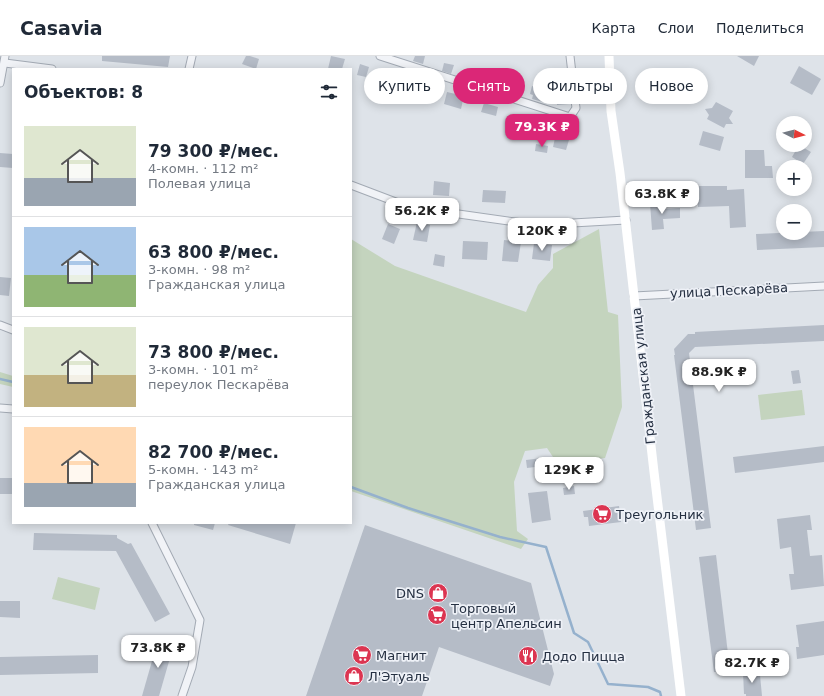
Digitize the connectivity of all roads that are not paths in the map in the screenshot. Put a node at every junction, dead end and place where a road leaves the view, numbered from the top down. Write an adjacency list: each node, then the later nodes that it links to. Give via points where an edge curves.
1 (192, 56): 7 (street)
2 (380, 56): 3 (street, via 570,117 576,108)
3 (570, 56)
4 (609, 56): 10 (main road, Гражданская улица, via 611,111)
5 (5, 59): 6 (street); 8 (street)
6 (47, 68)
7 (189, 68)
8 (0, 83)
9 (352, 185): 10 (street, via 409,206 537,225)
10 (626, 220): 12 (main road, Гражданская улица)
11 (824, 286): 12 (street, улица Пескарёва)
12 (634, 296): 19 (main road, Гражданская улица)
13 (0, 325): 14 (street)
14 (12, 330)
15 (0, 408): 16 (street)
16 (12, 409)
17 (152, 524): 18 (street, via 200,620 192,667)
18 (182, 696)
19 (682, 696)

